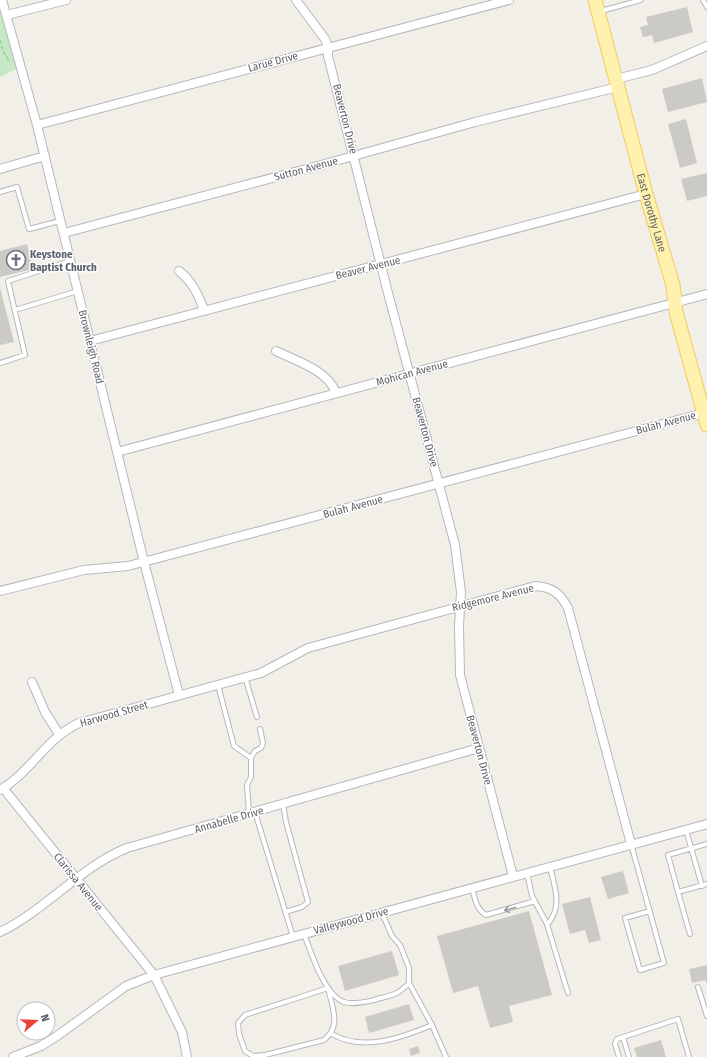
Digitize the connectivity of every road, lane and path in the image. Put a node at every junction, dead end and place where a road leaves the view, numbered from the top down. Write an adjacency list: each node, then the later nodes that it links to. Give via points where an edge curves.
1 (2, 0): 9 (street, Brownleigh Road)
2 (66, 0): 9 (street)
3 (296, 0): 13 (street, Beaverton Drive, via 315,23)
4 (510, 0): 13 (street, Larue Drive)
5 (641, 0): 7 (lane)
6 (703, 0): 8 (lane)
7 (597, 6): 14 (main road, East Dorothy Lane)
8 (707, 7)
9 (7, 15): 15 (street, Brownleigh Road)
10 (0, 40): 11 (path)
11 (2, 46)
12 (707, 46): 14 (street, Sutton Avenue)
13 (328, 47): 15 (street, Larue Drive); 16 (street, Beaverton Drive)
14 (617, 83): 16 (street, Sutton Avenue); 20 (main road, East Dorothy Lane)
15 (38, 125): 17 (street, Brownleigh Road)
16 (354, 155): 22 (street, Sutton Avenue); 24 (street, Beaverton Drive)
17 (45, 156): 18 (street); 21 (street, Brownleigh Road)
18 (0, 169)
19 (0, 192): 21 (lane, via 17,188 29,229)
20 (646, 194): 24 (street, Beaver Avenue); 28 (main road, East Dorothy Lane)
21 (61, 220): 22 (street, Brownleigh Road)
22 (64, 233): 23 (street, Brownleigh Road)
23 (70, 261): 26 (street, Brownleigh Road); 29 (lane, via 8,281)
24 (382, 264): 30 (street, Beaver Avenue); 34 (street, Beaverton Drive)
25 (179, 270): 30 (street, via 198,293)
26 (78, 291): 29 (lane); 31 (street, Brownleigh Road)
27 (707, 294): 28 (street, Mohican Avenue)
28 (676, 302): 34 (street, Mohican Avenue); 36 (main road, East Dorothy Lane, via 676,312)
29 (14, 310): 33 (lane, via 25,355)
30 (204, 310): 31 (street, Beaver Avenue)
31 (90, 341): 37 (street, Brownleigh Road)
32 (276, 351): 35 (street, via 325,377 333,384)
33 (0, 363)
34 (410, 374): 35 (street, Mohican Avenue); 38 (street, Beaverton Drive)
35 (336, 393): 37 (street, Mohican Avenue)
36 (705, 419): 38 (street, Bulah Avenue)
37 (116, 452): 39 (street, Brownleigh Road)
38 (439, 484): 39 (street, Bulah Avenue); 41 (street, Beaverton Drive, via 455,544)
39 (144, 562): 40 (street, Bulah Avenue, via 84,570); 45 (street, Brownleigh Road)
40 (0, 591)
41 (460, 606): 42 (street, Ridgemore Avenue, via 308,648 272,668); 49 (street, Beaverton Drive, via 460,675); 56 (street, Ridgemore Avenue, via 535,586 553,589 564,600)
42 (245, 677): 44 (street, Ridgemore Avenue); 46 (lane)
43 (32, 682): 48 (street, via 45,712)
44 (217, 684): 45 (street, Ridgemore Avenue); 50 (lane, via 234,746)
45 (179, 695): 48 (street, Harwood Street, via 79,723)
46 (256, 717)
47 (260, 729): 50 (lane, via 263,742)
48 (59, 734): 51 (street, Harwood Street, via 18,776)
49 (479, 748): 52 (street, Annabelle Drive); 61 (street, Beaverton Drive)
50 (251, 758): 53 (lane, via 251,777 247,785)
51 (1, 789): 62 (street, Clarissa Avenue)
52 (283, 804): 53 (street, Annabelle Drive); 69 (lane, via 308,902 302,907)
53 (252, 813): 62 (street, Annabelle Drive, via 127,848 112,854); 69 (lane)
54 (707, 824): 55 (street, Valleywood Drive)
55 (686, 829): 56 (street, Valleywood Drive); 58 (lane)
56 (631, 844): 59 (street, Valleywood Drive); 68 (lane)
57 (707, 844): 58 (lane)
58 (691, 848): 64 (lane); 66 (lane, via 668,855)
59 (550, 866): 60 (street, Valleywood Drive); 71 (lane, via 558,902 556,911)
60 (526, 873): 61 (street, Valleywood Drive); 67 (lane)
61 (513, 876): 65 (street, Valleywood Drive)
62 (76, 880): 72 (street, Annabelle Drive, via 34,912); 76 (street, Clarissa Avenue)
63 (707, 884): 64 (lane)
64 (702, 886): 66 (lane)
65 (472, 888): 67 (lane, one-way to 65, via 486,915 480,912 476,905); 70 (street, Valleywood Drive)
66 (678, 892): 74 (lane)
67 (535, 901): 71 (lane)
68 (650, 911): 68 (lane, via 664,963 640,970 625,918)
69 (285, 912): 75 (lane)
70 (382, 913): 73 (street, Valleywood Drive); 77 (lane, via 392,936 400,945 409,968)
71 (547, 925): 80 (lane)
72 (0, 932)
73 (304, 934): 75 (street, Valleywood Drive); 79 (lane, via 318,971)
74 (690, 934)
75 (293, 937): 76 (street, Valleywood Drive)
76 (154, 975): 85 (street, Valleywood Drive, via 126,986 57,1036 41,1046); 86 (street, Clarissa Avenue, via 182,1032)
77 (409, 983): 79 (lane, via 399,994 362,1003 343,1002); 82 (lane)
78 (698, 987): 81 (lane)
79 (328, 988): 83 (lane, via 335,1025); 83 (lane, via 245,1015 238,1023 245,1051 253,1056 324,1040)
80 (568, 993)
81 (707, 1016)
82 (432, 1025): 83 (lane, via 387,1041 355,1042 342,1040); 87 (lane)
83 (332, 1034)
84 (623, 1037): 88 (lane, via 617,1039 615,1044); 89 (lane); 90 (lane, via 678,1019)
85 (13, 1057)
86 (187, 1057)
87 (446, 1057)
88 (619, 1057)
89 (629, 1057)
90 (689, 1057)

